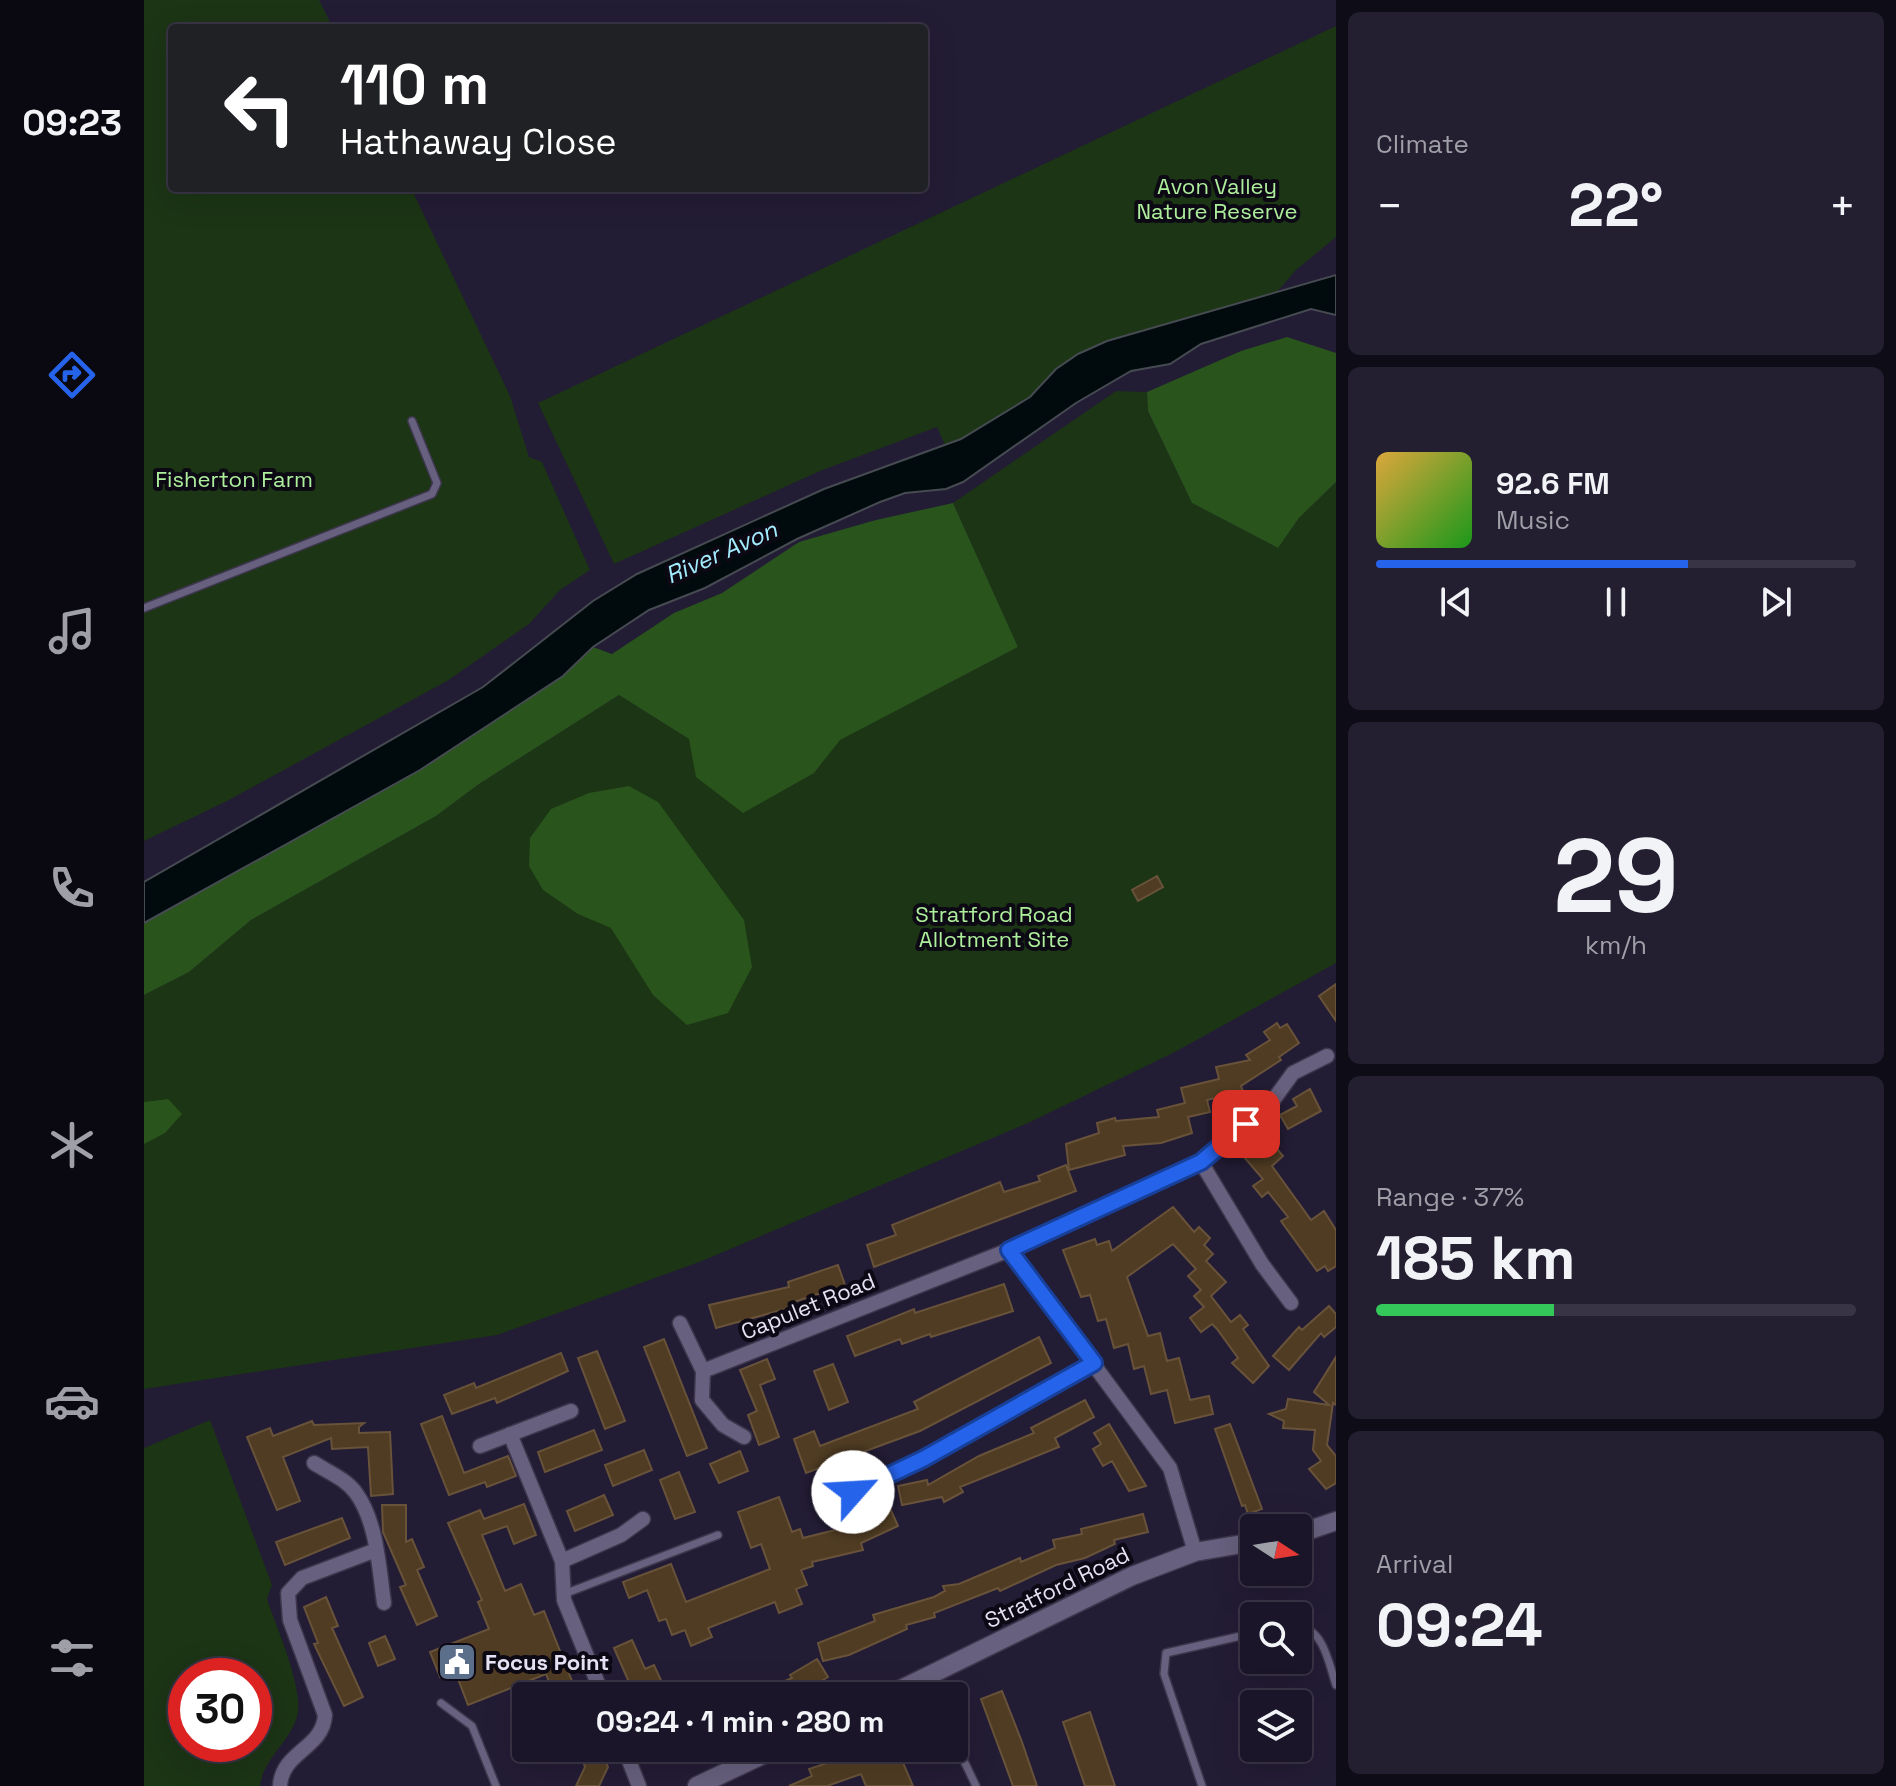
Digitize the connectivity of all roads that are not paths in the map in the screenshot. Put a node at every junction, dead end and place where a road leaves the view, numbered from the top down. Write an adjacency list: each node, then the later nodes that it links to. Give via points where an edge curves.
1 (412, 421): 2 (lane, via 434,471 437,483 432,494)
2 (144, 608)
3 (1327, 1056): 4 (street, Capulet Road, via 1293,1073 1269,1106)
4 (1201, 1162): 5 (street, Capulet Road); 6 (street)
5 (1009, 1250): 8 (street); 9 (street, Capulet Road)
6 (1291, 1303)
7 (680, 1323): 9 (street)
8 (1094, 1363): 15 (street, via 853,1492); 22 (street, via 1170,1468)
9 (703, 1371): 12 (street, via 702,1400 723,1425)
10 (571, 1411): 11 (street)
11 (510, 1434): 13 (street); 23 (street)
12 (744, 1437)
13 (480, 1446)
14 (314, 1463): 21 (street, via 355,1492)
15 (849, 1510)
16 (643, 1519): 23 (street, via 621,1535)
17 (1336, 1521): 18 (street)
18 (1312, 1529)
19 (718, 1535): 24 (lane)
20 (1240, 1544): 22 (street, Stratford Road)
21 (376, 1550): 25 (street); 37 (street, via 302,1578 288,1593 290,1620 325,1715 316,1739 286,1763)
22 (1195, 1552): 28 (street, Stratford Road, via 1132,1576)
23 (562, 1561): 24 (street)
24 (564, 1594): 29 (street)
25 (384, 1603)
26 (1312, 1633): 32 (lane, via 1321,1641)
27 (1240, 1636): 42 (lane, via 1166,1653 1164,1674)
28 (924, 1679): 30 (street, Stratford Road); 31 (lane)
29 (598, 1682)
30 (917, 1682)
31 (926, 1682)
32 (1336, 1685)
33 (441, 1703): 38 (lane, via 472,1726)
34 (630, 1762): 39 (street)
35 (748, 1762): 40 (street)
36 (965, 1762): 41 (lane)
37 (280, 1786)
38 (496, 1786)
39 (639, 1786)
40 (697, 1786)
41 (976, 1786)
42 (1202, 1786)

